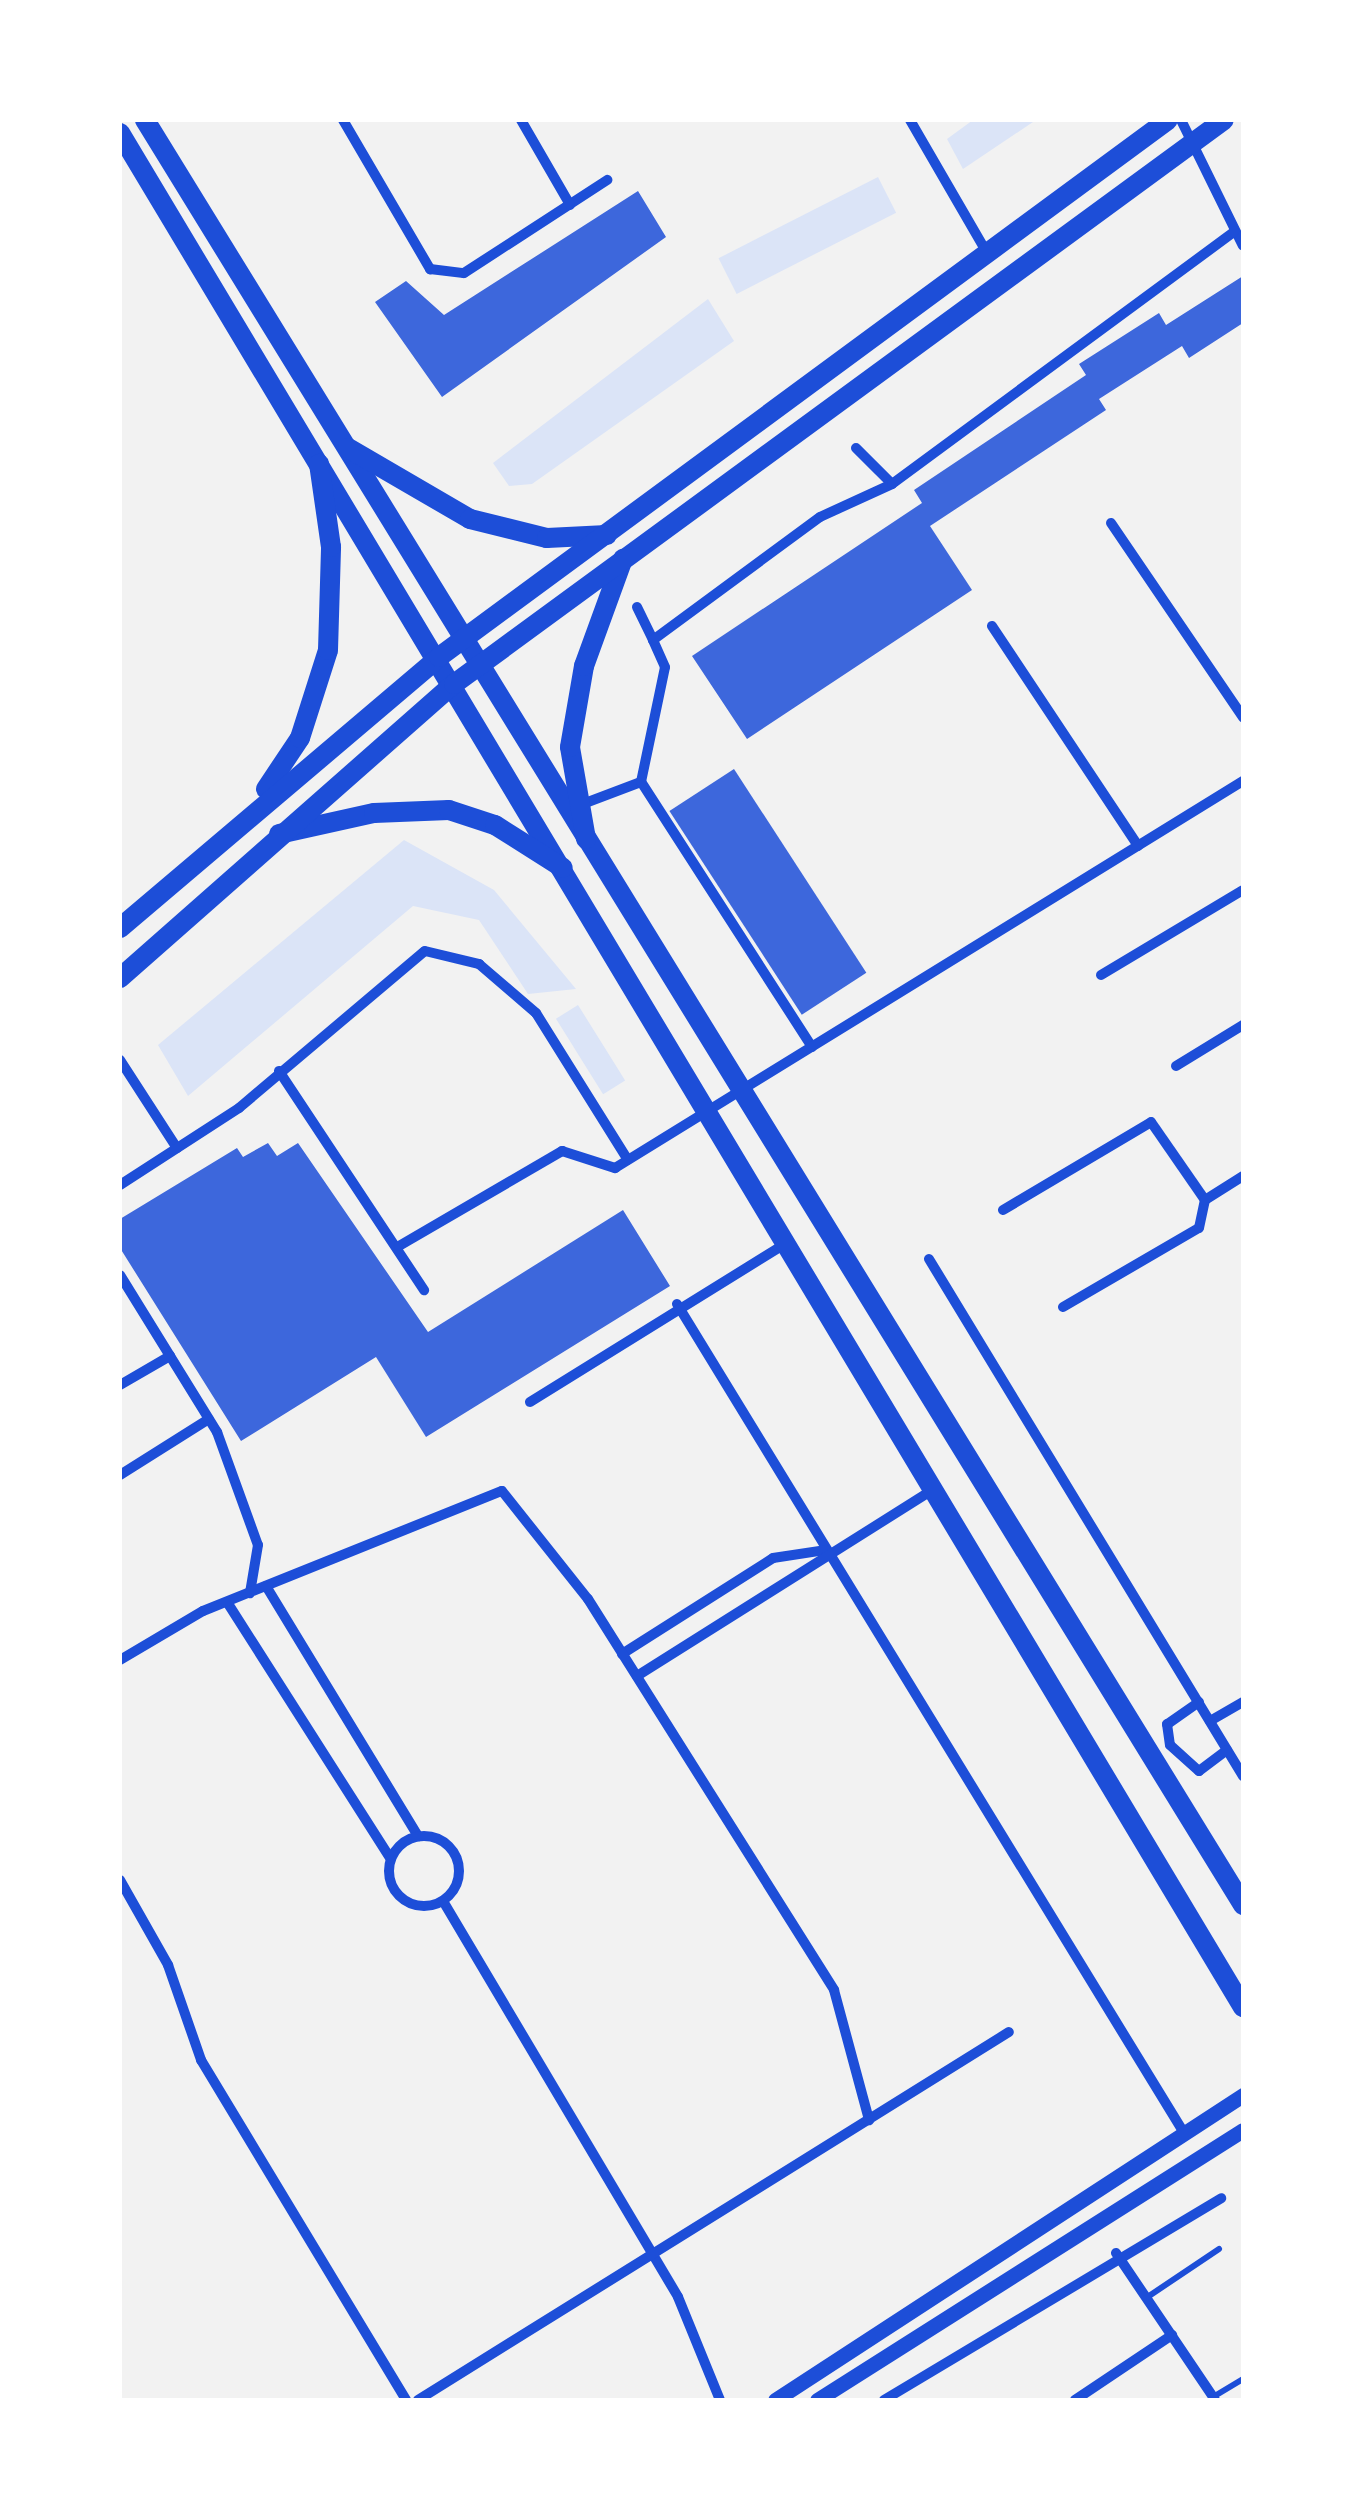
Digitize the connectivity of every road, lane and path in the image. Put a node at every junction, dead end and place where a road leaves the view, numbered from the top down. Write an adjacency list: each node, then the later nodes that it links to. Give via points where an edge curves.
1 (145, 120): 15 (main road)
2 (343, 120): 11 (street, via 430,269 464,273)
3 (521, 120): 11 (street)
4 (910, 120): 14 (street)
5 (1168, 120): 14 (main road)
6 (1181, 120): 9 (street)
7 (1224, 120): 9 (main road)
8 (120, 133): 17 (main road)
9 (1192, 144): 12 (street); 21 (main road)
10 (608, 180): 11 (street)
11 (570, 205)
12 (1234, 232): 13 (street); 18 (street)
13 (1243, 246)
14 (987, 253): 20 (main road)
15 (340, 442): 20 (main road, via 404,488 470,519 547,538); 25 (main road)
16 (856, 448): 18 (street)
17 (317, 452): 26 (main road); 33 (main road, via 332,547 328,650 300,738)
18 (892, 484): 24 (street, via 820,517)
19 (1110, 523): 29 (street)
20 (609, 535): 25 (main road)
21 (623, 559): 27 (main road); 32 (main road, via 576,708 570,747)
22 (637, 607): 24 (street)
23 (992, 626): 35 (street)
24 (654, 640): 31 (street, via 665,667)
25 (460, 642): 26 (main road); 27 (main road)
26 (440, 656): 28 (main road); 33 (main road)
27 (475, 668): 28 (main road); 36 (main road)
28 (454, 684): 34 (main road); 37 (main road)
29 (1243, 718)
30 (1243, 781): 35 (street)
31 (641, 782): 32 (street); 43 (street)
32 (580, 805): 36 (main road)
33 (252, 809): 39 (main road)
34 (272, 836): 37 (main road, via 374,813 448,810 495,824); 41 (main road)
35 (1138, 846): 43 (street)
36 (588, 851): 47 (main road, via 654,937)
37 (567, 870): 48 (main road)
38 (1243, 890): 40 (street)
39 (120, 928)
40 (1100, 975)
41 (120, 978)
42 (1243, 1025): 45 (street)
43 (812, 1047): 47 (street)
44 (120, 1060): 49 (street)
45 (1176, 1066)
46 (279, 1071): 49 (street); 50 (street, via 425,952 479,964 536,1013); 56 (street)
47 (744, 1089): 48 (street); 78 (main road)
48 (704, 1114): 50 (street); 55 (main road)
49 (177, 1148): 52 (street)
50 (628, 1160): 56 (street, via 615,1168 562,1151)
51 (1243, 1176): 53 (street)
52 (120, 1185)
53 (1206, 1200): 54 (street, via 1151,1122); 61 (street, via 1199,1228)
54 (1003, 1210)
55 (783, 1245): 64 (street); 67 (main road)
56 (399, 1246): 59 (street)
57 (929, 1259): 75 (street)
58 (120, 1275): 62 (street)
59 (424, 1290)
60 (676, 1304): 68 (street)
61 (1063, 1308)
62 (170, 1356): 63 (street); 65 (street)
63 (120, 1385)
64 (530, 1402)
65 (208, 1419): 66 (street); 70 (street, via 258,1546)
66 (120, 1475)
67 (932, 1490): 68 (street); 86 (main road)
68 (827, 1550): 72 (street, via 773,1558); 74 (street); 91 (street)
69 (266, 1586): 70 (street); 72 (street, via 502,1491); 81 (street)
70 (250, 1593): 71 (street)
71 (227, 1602): 73 (street); 82 (street)
72 (622, 1654): 74 (street)
73 (120, 1660)
74 (637, 1676): 89 (street, via 834,1990)
75 (1200, 1702): 77 (street); 78 (street, via 1166,1724)
76 (1243, 1702): 77 (street)
77 (1210, 1721): 79 (street)
78 (1161, 1750): 79 (street, via 1199,1771); 85 (main road)
79 (1227, 1750): 80 (street)
80 (1243, 1776)
81 (418, 1836): 82 (street); 84 (street, via 441,1840 457,1858 458,1881)
82 (390, 1858): 84 (street, via 401,1899)
83 (120, 1880): 101 (street, via 168,1964 201,2060)
84 (443, 1900): 95 (street)
85 (1243, 1905)
86 (1243, 2008)
87 (1010, 2032): 89 (street)
88 (1243, 2096): 91 (street)
89 (868, 2120): 95 (street)
90 (1243, 2130): 105 (street)
91 (1184, 2133): 104 (street)
92 (1220, 2198): 94 (street)
93 (1219, 2249): 96 (lane)
94 (1116, 2253): 96 (street); 99 (street)
95 (656, 2260): 102 (street); 103 (street)
96 (1146, 2298): 97 (street)
97 (1172, 2335): 100 (street); 106 (street)
98 (1243, 2379): 100 (lane)
99 (891, 2398)
100 (1214, 2398)
101 (406, 2400)
102 (418, 2400)
103 (720, 2400)
104 (775, 2400)
105 (817, 2400)
106 (1075, 2400)

